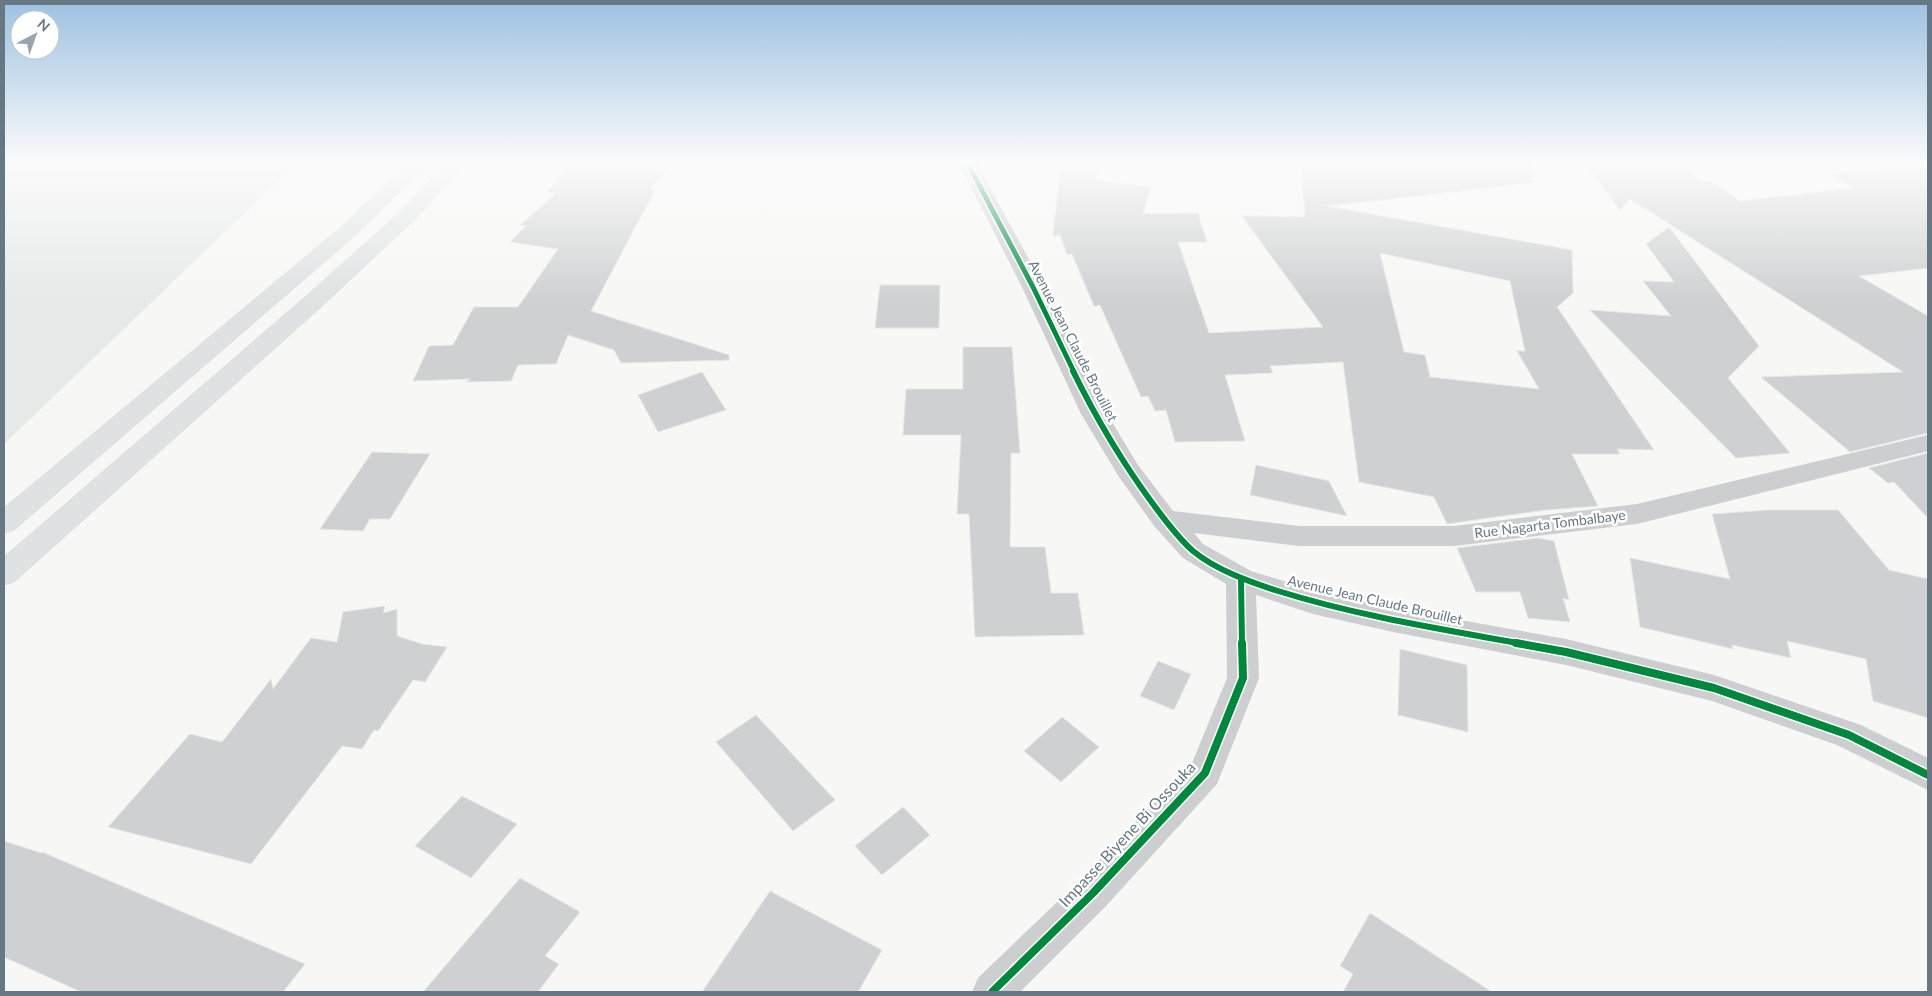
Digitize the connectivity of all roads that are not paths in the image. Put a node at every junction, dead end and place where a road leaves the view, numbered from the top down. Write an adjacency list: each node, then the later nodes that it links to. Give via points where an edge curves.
1 (372, 208): 6 (main road)
2 (414, 208): 7 (main road, via 313,302)
3 (992, 208): 5 (street, Avenue Jean Claude Brouillet, via 1094,414 1128,471)
4 (1928, 443): 5 (street, Rue Nagarta Tombalbaye, via 1637,514 1454,536 1299,536)
5 (1165, 520): 8 (street, Avenue Jean Claude Brouillet, via 1193,551)
6 (4, 523)
7 (4, 574)
8 (1242, 579): 9 (street, Avenue Jean Claude Brouillet, via 1312,602 1566,652 1714,688 1848,735); 10 (street, Impasse Biyene Bi Ossouka, via 1243,678 1205,773 1093,893)
9 (1928, 775)
10 (992, 992)

